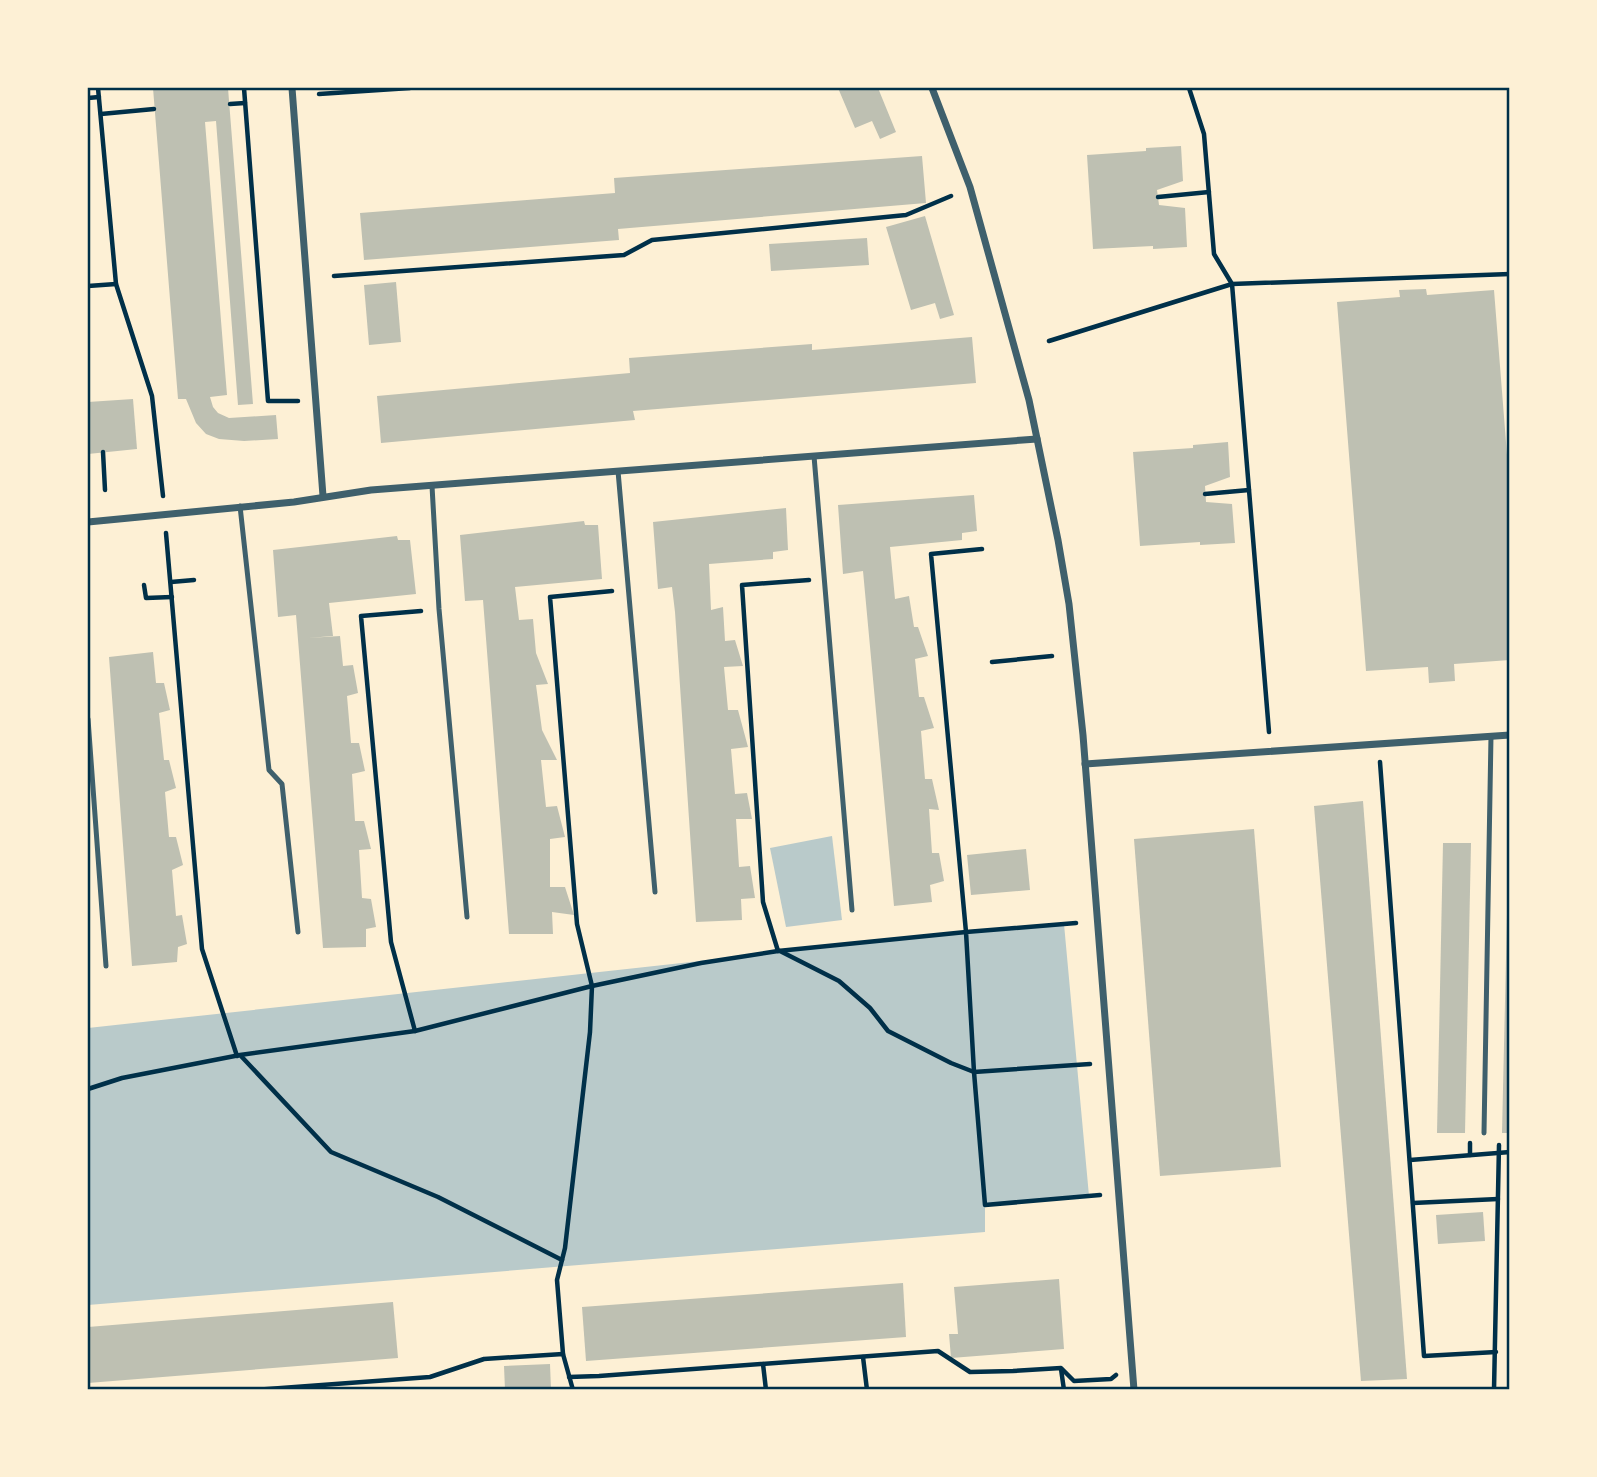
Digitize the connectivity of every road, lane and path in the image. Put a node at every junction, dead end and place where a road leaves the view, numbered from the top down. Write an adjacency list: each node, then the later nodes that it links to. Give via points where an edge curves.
1 (98, 88): 8 (path)
2 (244, 88): 10 (path)
3 (292, 88): 23 (street)
4 (410, 88): 7 (path)
5 (932, 88): 24 (street, via 970,187)
6 (1188, 88): 14 (path, via 1204,134)
7 (319, 94)
8 (99, 97): 9 (path); 13 (path)
9 (88, 98)
10 (245, 103): 11 (path); 23 (path, via 268,401)
11 (230, 104)
12 (154, 109): 13 (path)
13 (101, 114): 19 (path)
14 (1209, 192): 16 (path); 20 (path, via 1214,254)
15 (951, 196): 18 (path, via 906,215 652,240 624,255)
16 (1158, 197)
17 (1510, 274): 20 (path)
18 (334, 276)
19 (116, 284): 21 (path); 34 (path, via 152,396)
20 (1233, 284): 22 (path); 30 (path)
21 (88, 286)
22 (1049, 341)
23 (315, 400): 32 (street)
24 (1037, 439): 26 (street); 51 (street, via 1069,604)
25 (103, 452): 29 (path)
26 (814, 456): 27 (street); 37 (lane)
27 (618, 471): 28 (street); 41 (lane)
28 (432, 485): 32 (street); 43 (lane)
29 (106, 489)
30 (1249, 490): 31 (path); 50 (path)
31 (1205, 494)
32 (323, 496): 33 (street)
33 (240, 506): 34 (street); 56 (lane, via 269,770 282,784)
34 (164, 514): 35 (street); 39 (path)
35 (88, 522)
36 (982, 549): 57 (path, via 931,554)
37 (824, 579): 53 (lane); 58 (path, via 742,585 763,902)
38 (194, 580): 39 (path)
39 (170, 582): 42 (path)
40 (144, 585): 42 (path, via 146,598)
41 (627, 589): 52 (lane); 60 (path, via 550,597 577,924)
42 (172, 597): 62 (path, via 202,949)
43 (439, 609): 54 (lane); 61 (path, via 361,616 391,942)
44 (1052, 656): 45 (path)
45 (992, 662)
46 (88, 719): 59 (lane)
47 (1510, 735): 48 (street)
48 (1491, 736): 49 (street); 66 (lane)
49 (1379, 744): 50 (street); 70 (path)
50 (1270, 751): 51 (street)
51 (1085, 764): 63 (street)
52 (655, 892)
53 (852, 910)
54 (467, 917)
55 (1076, 923): 57 (path)
56 (298, 932)
57 (966, 932): 58 (path); 64 (path)
58 (779, 951): 60 (path); 64 (path, via 839,981 888,1031)
59 (106, 966)
60 (592, 986): 61 (path); 74 (path)
61 (415, 1031): 62 (path)
62 (239, 1055): 65 (path); 74 (path, via 331,1152 438,1197)
63 (1108, 1063): 64 (path); 71 (street)
64 (974, 1072): 71 (path, via 985,1205)
65 (88, 1089)
66 (1484, 1133): 67 (path, via 1498,1139); 69 (path, via 1470,1140)
67 (1499, 1152): 68 (path); 69 (path); 72 (path)
68 (1510, 1152)
69 (1470, 1155): 70 (path)
70 (1410, 1160): 73 (path)
71 (1118, 1193): 78 (street)
72 (1498, 1199): 73 (path); 75 (path)
73 (1413, 1203): 75 (path, via 1424,1356)
74 (562, 1260): 76 (path, via 558,1280)
75 (1496, 1352): 88 (path)
76 (563, 1354): 81 (path); 82 (path, via 484,1359 430,1377)
77 (863, 1357): 79 (path); 80 (path, via 938,1351 970,1372); 85 (path)
78 (1132, 1361): 80 (path, via 1111,1379 1074,1381); 87 (street)
79 (763, 1364): 81 (path); 84 (path)
80 (1061, 1368): 86 (path)
81 (569, 1377): 83 (path)
82 (253, 1390)
83 (573, 1390)
84 (766, 1390)
85 (867, 1390)
86 (1064, 1390)
87 (1134, 1390)
88 (1494, 1390)

